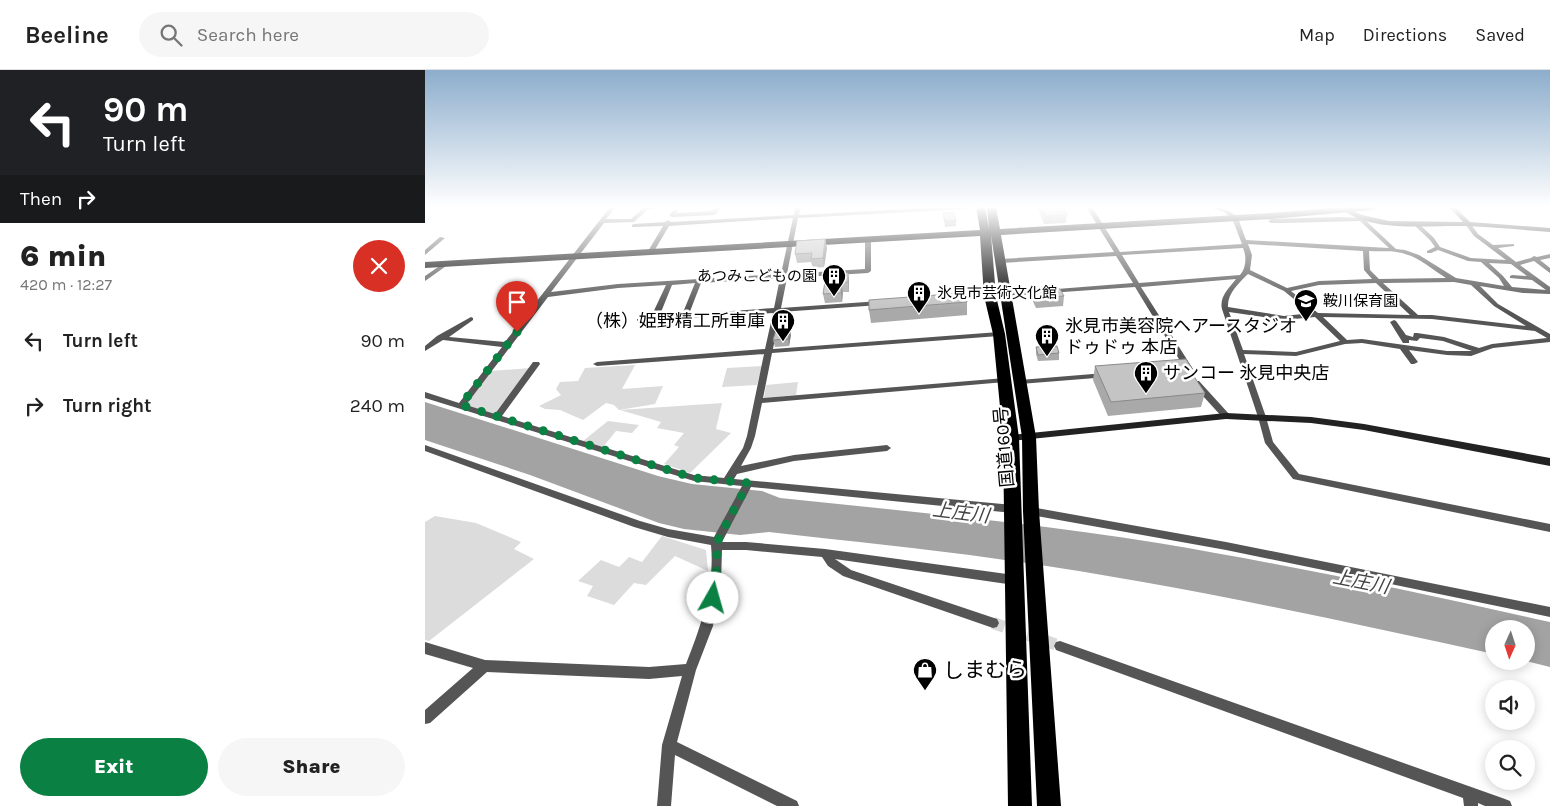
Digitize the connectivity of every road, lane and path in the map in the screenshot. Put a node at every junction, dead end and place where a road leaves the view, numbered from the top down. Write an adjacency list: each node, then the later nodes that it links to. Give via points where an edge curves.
1 (438, 241): 21 (street)
2 (587, 241): 25 (street)
3 (657, 241): 22 (street)
4 (792, 241): 14 (street)
5 (847, 241): 14 (highway)
6 (868, 241): 34 (street, via 868,271)
7 (990, 241): 49 (highway, 国道160号)
8 (993, 241): 27 (highway, 国道160号)
9 (1110, 241): 23 (street)
10 (1385, 241): 19 (street)
11 (1435, 241): 17 (street)
12 (1485, 241): 16 (street)
13 (1245, 244): 18 (street); 23 (street); 33 (street, via 1249,255)
14 (791, 245): 22 (highway); 34 (street)
15 (1512, 245): 16 (street)
16 (1492, 247): 29 (street)
17 (1438, 248): 20 (street); 28 (street, via 1472,261)
18 (1367, 249): 19 (street); 38 (street, via 1367,270)
19 (1393, 249): 39 (street, via 1414,254)
20 (1429, 252)
21 (425, 253)
22 (650, 253): 25 (highway)
23 (1118, 254): 27 (street); 43 (street)
24 (1550, 256): 26 (street)
25 (575, 257): 30 (highway); 48 (street)
26 (1534, 258): 29 (street); 32 (street)
27 (1001, 261): 47 (highway, 国道160号)
28 (1483, 261): 29 (street); 44 (street)
29 (1513, 263): 36 (street)
30 (446, 264): 31 (highway); 37 (street)
31 (425, 265)
32 (1549, 269)
33 (1244, 274): 43 (street); 45 (street); 52 (street, via 1229,291)
34 (784, 276): 40 (street); 53 (street)
35 (1512, 278): 36 (street)
36 (1535, 278): 46 (street)
37 (425, 279)
38 (1376, 280): 39 (street); 45 (street, via 1319,283); 56 (street)
39 (1454, 280): 42 (street)
40 (699, 281): 41 (street); 55 (street)
41 (670, 283): 48 (street, via 617,286); 58 (street)
42 (1473, 283): 44 (street); 61 (street, via 1496,305)
43 (1138, 285): 47 (street); 76 (street)
44 (1509, 288): 46 (street)
45 (1286, 290): 54 (street)
46 (1550, 291)
47 (1007, 294): 80 (highway, 国道160号)
48 (546, 296): 67 (street)
49 (990, 296): 50 (street); 62 (highway, 国道160号)
50 (951, 299)
51 (883, 303): 53 (street)
52 (1225, 309): 54 (street, via 1284,318); 72 (street)
53 (777, 310): 55 (street); 71 (street)
54 (1315, 315): 56 (street); 66 (street)
55 (685, 317): 58 (street)
56 (1417, 317): 61 (street)
57 (471, 319): 64 (street)
58 (654, 319): 59 (street)
59 (639, 320)
60 (1393, 322): 63 (street)
61 (1535, 329): 65 (street)
62 (999, 334): 71 (street); 79 (highway, 国道160号)
63 (1403, 337): 68 (street); 70 (street, via 1432,336)
64 (440, 338): 67 (street); 69 (street)
65 (1550, 339): 70 (street)
66 (1345, 342): 68 (street); 72 (street, via 1296,354)
67 (508, 345): 83 (street)
68 (1407, 347): 70 (street, via 1462,354); 73 (street)
69 (425, 349)
70 (1477, 350)
71 (768, 352): 75 (street); 82 (street)
72 (1240, 352): 86 (street)
73 (1413, 362)
74 (536, 364): 85 (street)
75 (597, 364)
76 (1187, 367): 77 (street); 84 (street, via 1197,385)
77 (1178, 368)
78 (1112, 374): 80 (street)
79 (1005, 380): 82 (street); 88 (highway, 国道160号)
80 (1020, 382): 87 (highway, 国道160号)
81 (425, 395): 83 (street)
82 (758, 401): 92 (street, via 747,448)
83 (461, 405): 85 (street)
84 (1226, 416): 86 (street); 87 (street)
85 (497, 417): 93 (street, via 694,478)
86 (1262, 417): 91 (street, via 1355,426); 96 (street, via 1269,443 1296,477)
87 (1029, 437): 88 (street); 95 (highway, 国道160号)
88 (1011, 438): 95 (highway, 国道160号)
89 (425, 448): 97 (street, via 637,524)
90 (887, 448): 92 (street, via 794,458)
91 (1550, 462)
92 (733, 471): 93 (street)
93 (727, 482): 94 (street)
94 (747, 484): 95 (street); 97 (street)
95 (1019, 510): 99 (highway, 国道160号); 100 (street, via 1091,520); 112 (highway, 国道160号, via 1035,575)
96 (1550, 528)
97 (716, 544): 98 (street); 105 (street, via 713,601)
98 (825, 553): 99 (street); 101 (street, via 832,563 847,573)
99 (1014, 576): 111 (highway, 国道160号)
100 (1550, 612)
101 (993, 623)
102 (1060, 646): 108 (street)
103 (425, 648): 104 (street)
104 (485, 666): 105 (street, via 649,673); 106 (street)
105 (690, 670): 107 (street)
106 (425, 718)
107 (669, 745): 109 (street); 110 (street)
108 (1470, 800): 113 (street)
109 (664, 806)
110 (792, 806)
111 (1020, 806)
112 (1049, 806)
113 (1505, 806)

